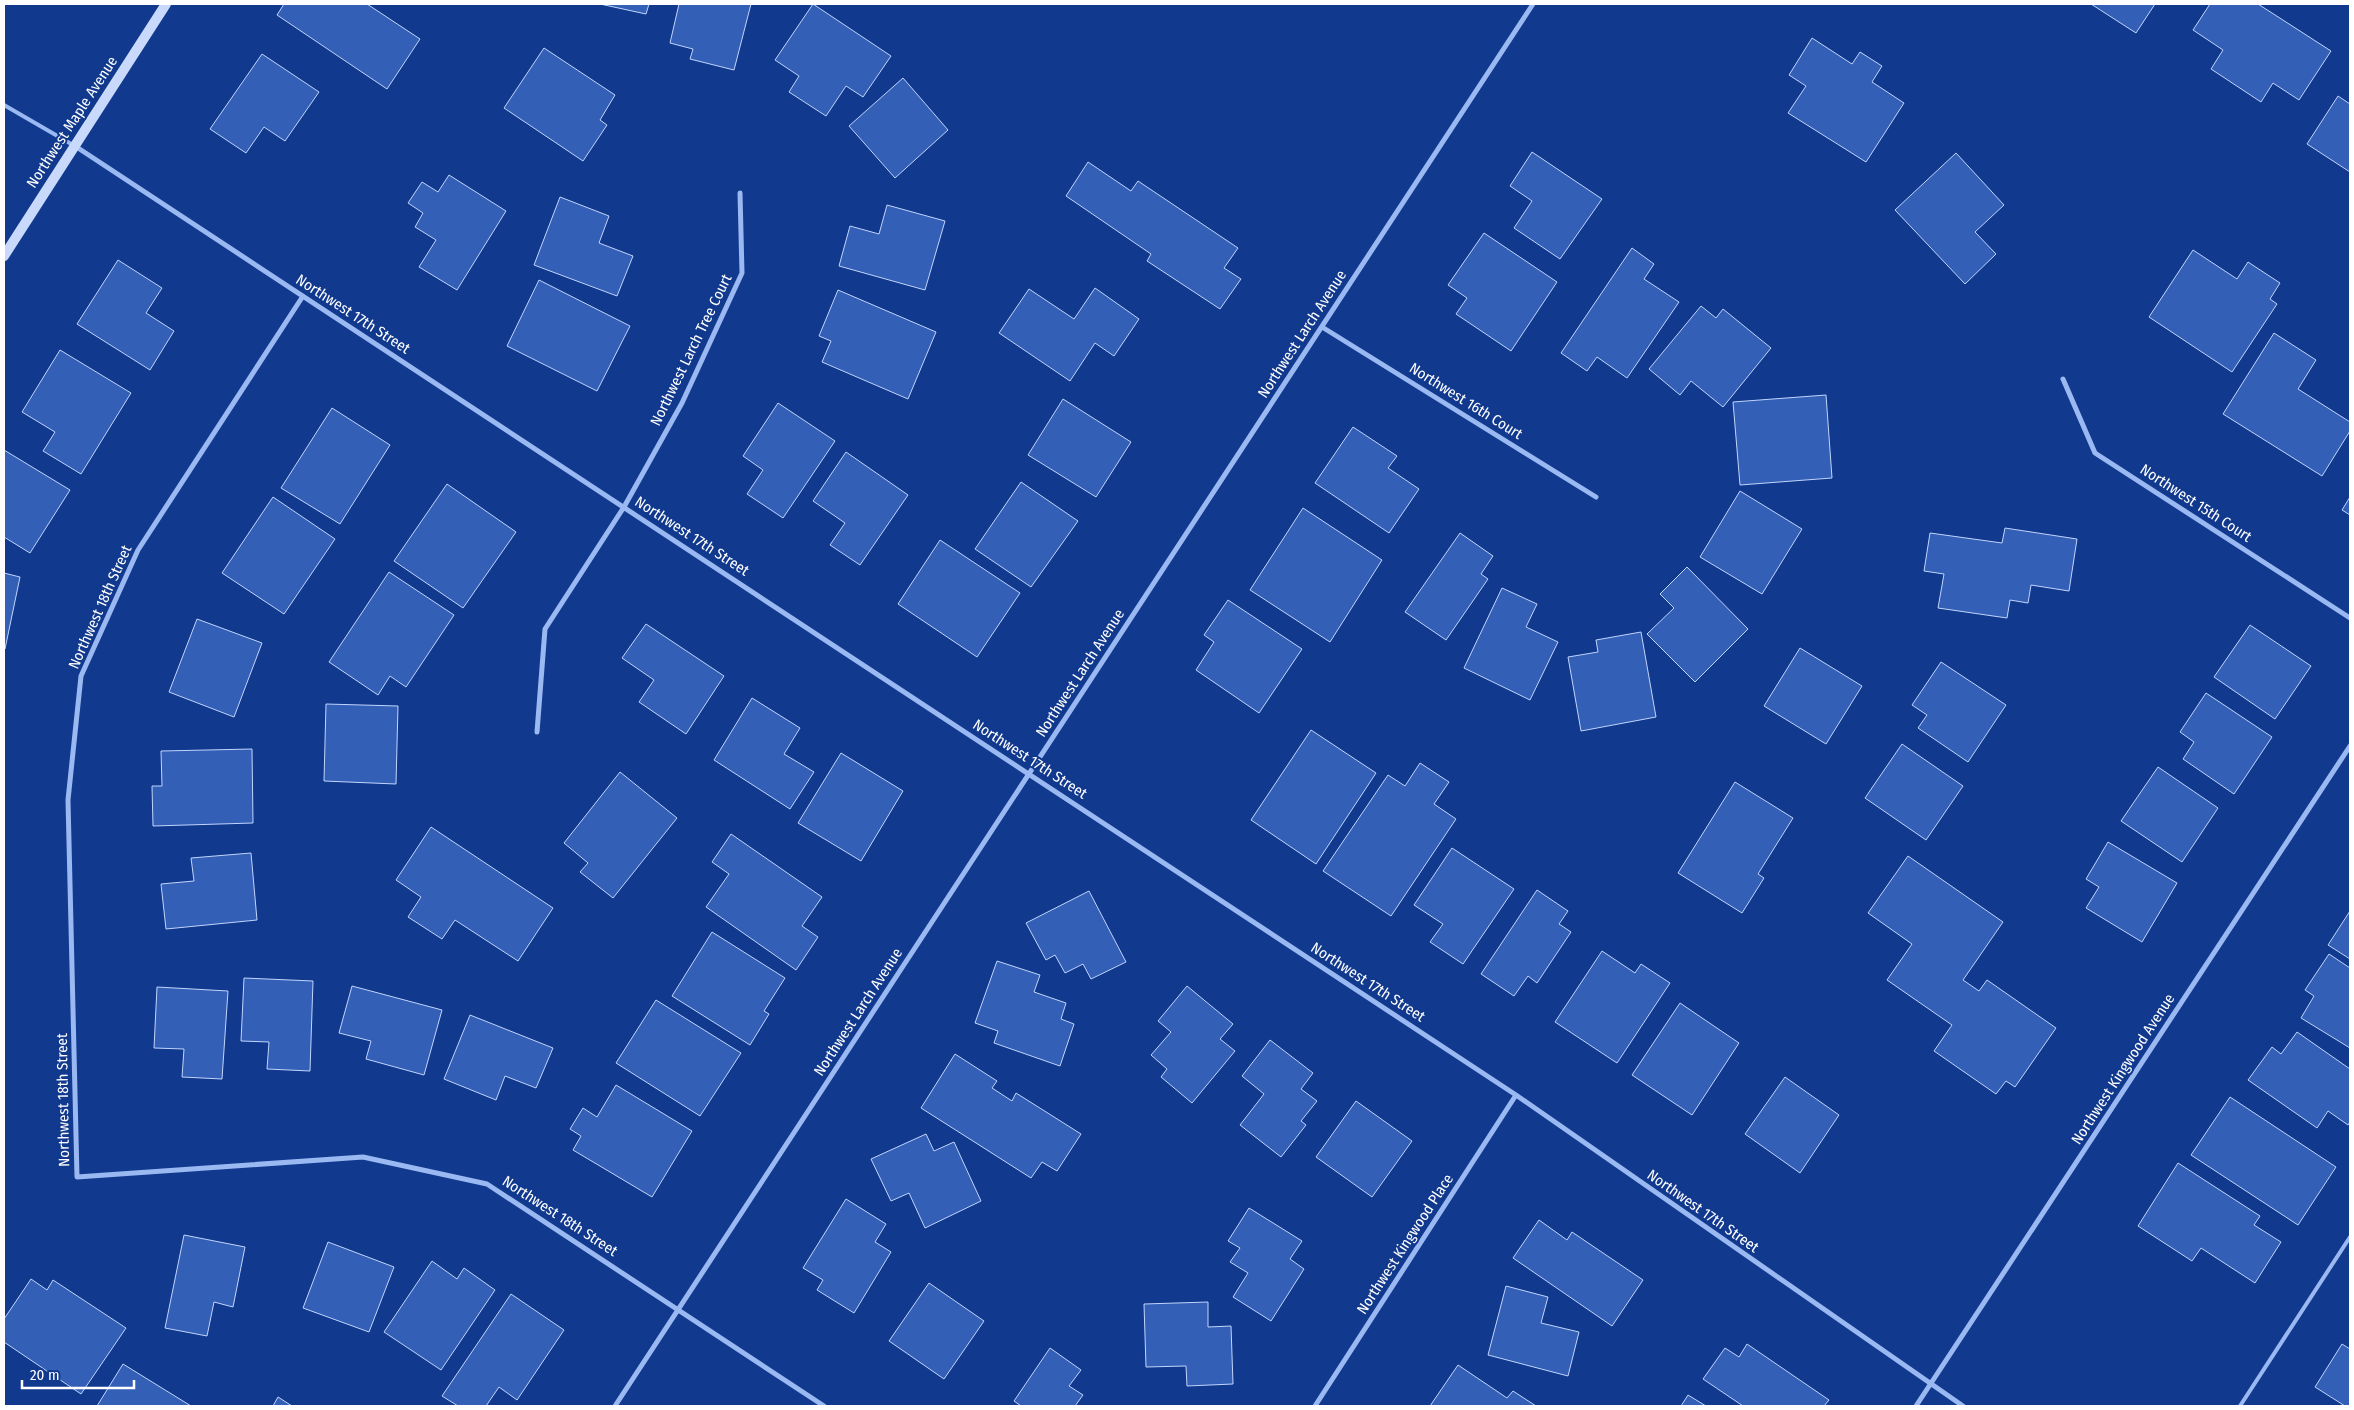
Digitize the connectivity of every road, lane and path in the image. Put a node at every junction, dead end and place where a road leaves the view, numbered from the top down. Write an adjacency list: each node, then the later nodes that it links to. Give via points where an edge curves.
1 (166, 4): 4 (main road, Northwest Maple Avenue)
2 (1533, 4): 8 (street, Northwest Larch Avenue)
3 (4, 105): 4 (lane)
4 (74, 146): 6 (main road, Northwest Maple Avenue); 7 (street, Northwest 17th Street)
5 (740, 193): 11 (street, Northwest Larch Tree Court, via 742,273 682,404)
6 (4, 256)
7 (303, 296): 11 (street, Northwest 17th Street); 18 (street, Northwest 18th Street, via 138,550 81,676 68,800 77,1177 363,1157 487,1184)
8 (1322, 327): 10 (street, Northwest 16th Court); 15 (street, Northwest Larch Avenue)
9 (2063, 378): 12 (street, Northwest 15th Court, via 2095,453)
10 (1596, 497)
11 (624, 507): 13 (street, Northwest Larch Tree Court, via 545,629); 15 (street, Northwest 17th Street)
12 (2350, 618)
13 (537, 732)
14 (2350, 746): 19 (street, Northwest Kingwood Avenue)
15 (1030, 773): 16 (street, Northwest 17th Street); 18 (street, Northwest Larch Avenue)
16 (1516, 1095): 19 (street, Northwest 17th Street); 22 (street, Northwest Kingwood Place)
17 (2350, 1237): 25 (lane)
18 (679, 1309): 20 (street, Northwest Larch Avenue); 21 (street, Northwest 18th Street)
19 (1930, 1384): 23 (street, Northwest Kingwood Avenue); 24 (street, Northwest 17th Street)
20 (615, 1406)
21 (824, 1406)
22 (1315, 1406)
23 (1916, 1406)
24 (1963, 1406)
25 (2240, 1406)

